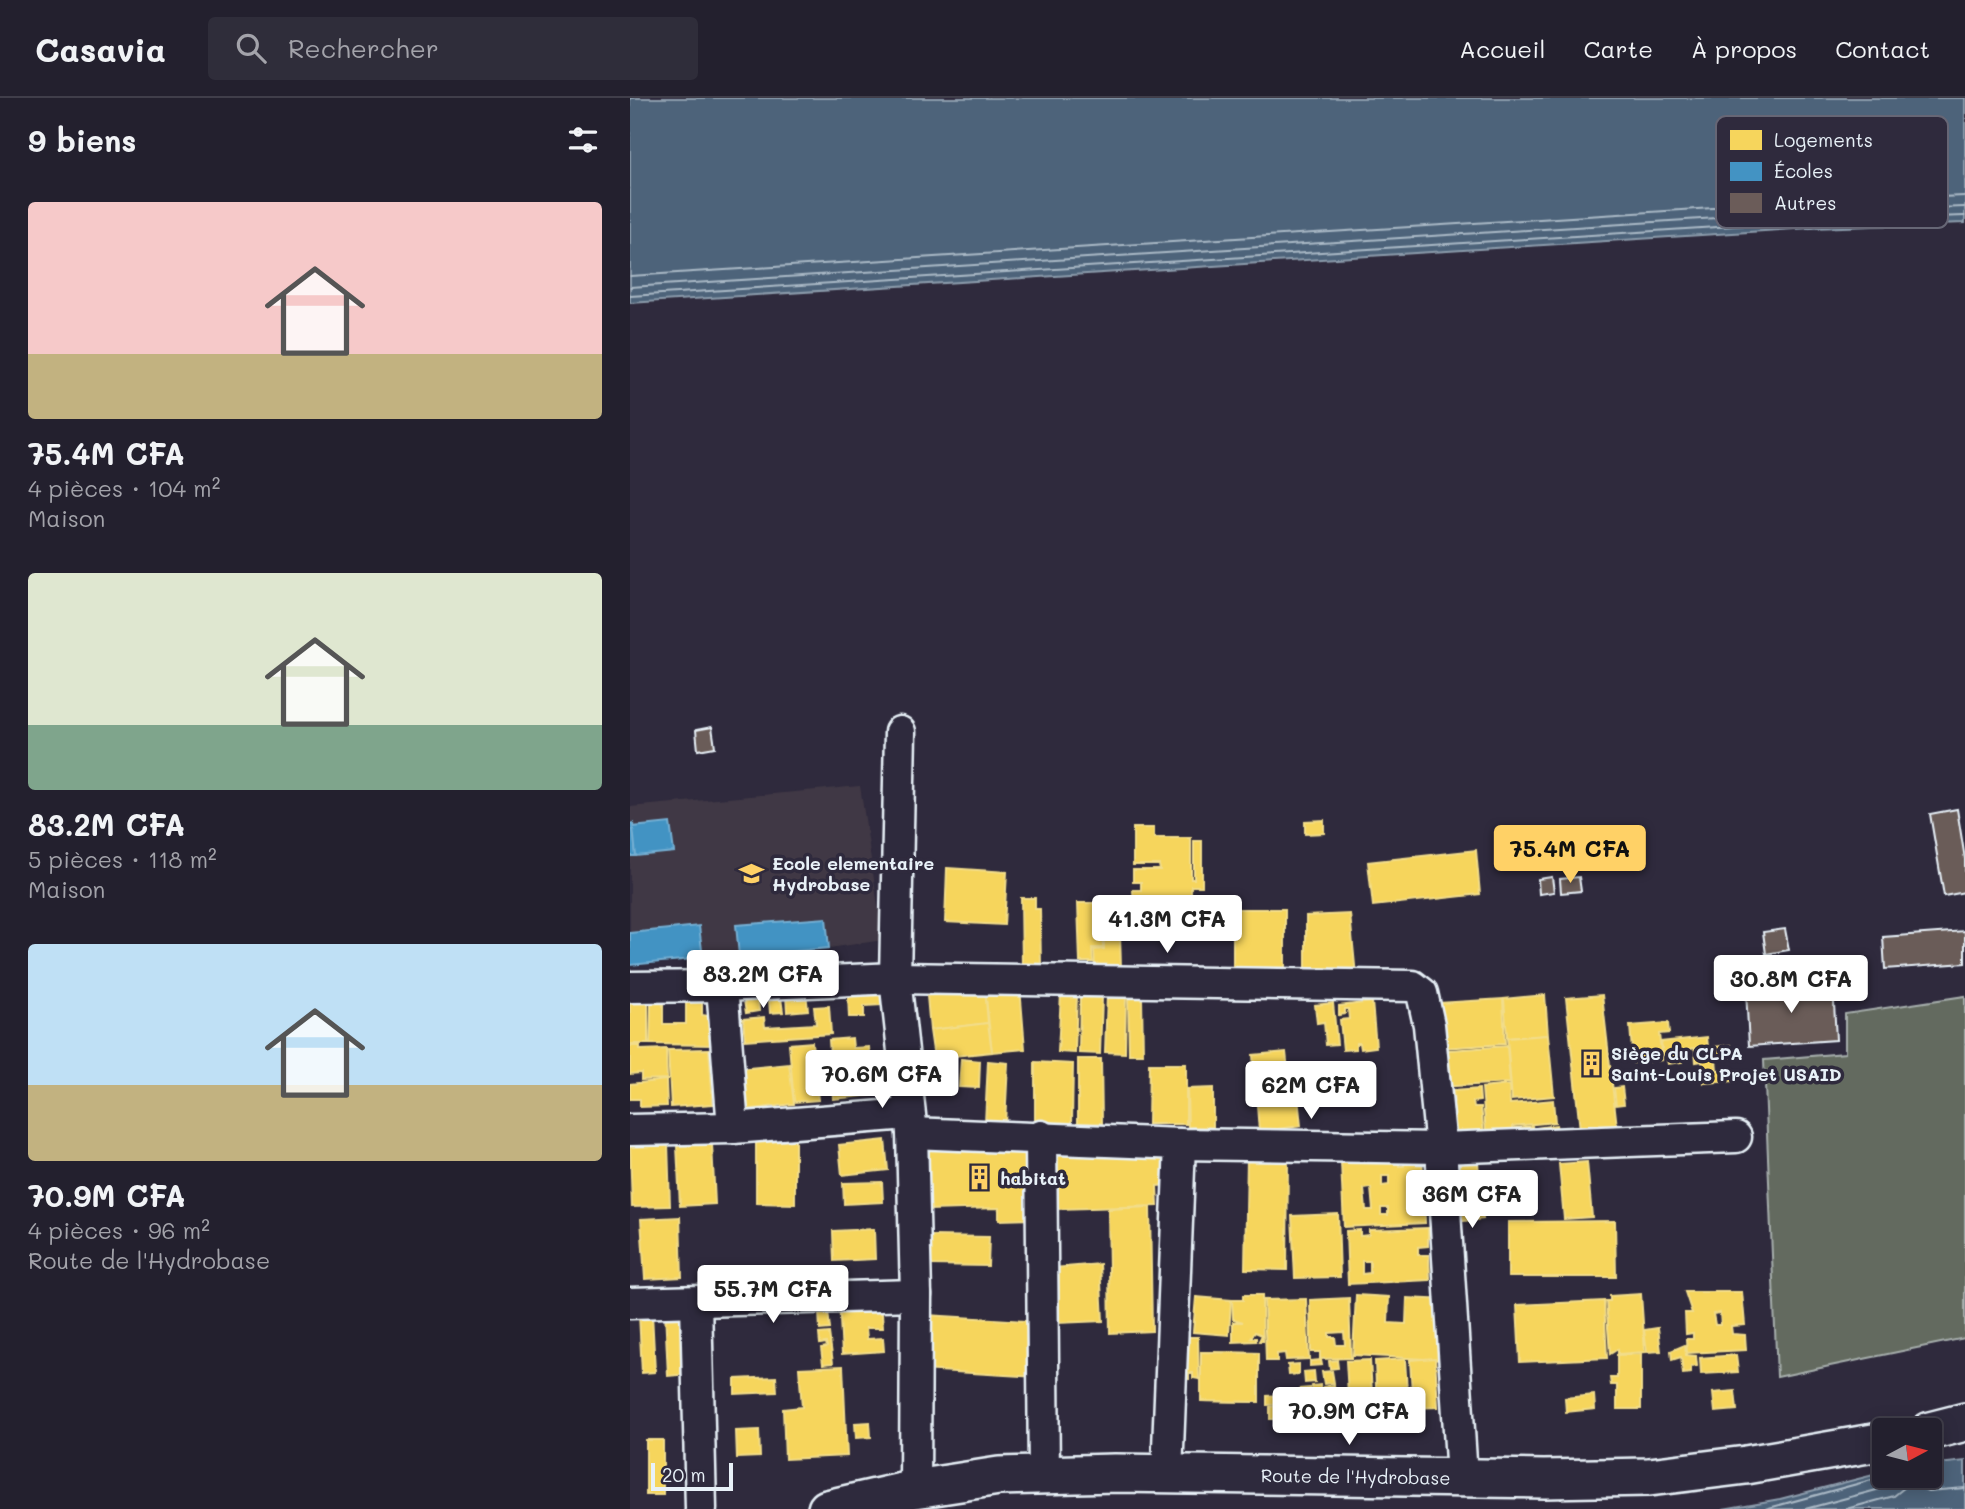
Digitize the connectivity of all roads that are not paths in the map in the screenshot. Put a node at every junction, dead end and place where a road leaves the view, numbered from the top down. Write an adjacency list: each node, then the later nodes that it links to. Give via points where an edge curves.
1 (900, 732): 2 (street)
2 (895, 978): 3 (street); 5 (street); 11 (street, via 1413,986 1426,1005)
3 (722, 986): 4 (street); 6 (street)
4 (630, 987)
5 (910, 1123): 6 (street); 8 (street); 12 (street)
6 (733, 1128): 7 (street)
7 (630, 1130)
8 (1041, 1136): 10 (street); 19 (street)
9 (1736, 1136): 11 (street)
10 (1180, 1144): 11 (street); 18 (street)
11 (1441, 1148): 20 (street)
12 (916, 1296): 13 (street); 21 (street)
13 (696, 1302): 14 (street); 22 (street)
14 (630, 1303)
15 (1965, 1422): 16 (street)
16 (1942, 1428)
17 (1872, 1443): 20 (street, Route de l'Hydrobase, via 1649,1477)
18 (1167, 1474): 19 (street, Route de l'Hydrobase); 20 (street, Route de l'Hydrobase)
19 (1044, 1476): 21 (street, Route de l'Hydrobase, via 999,1476)
20 (1462, 1477)
21 (915, 1489): 23 (street, Route de l'Hydrobase)
22 (701, 1509)
23 (827, 1509)

